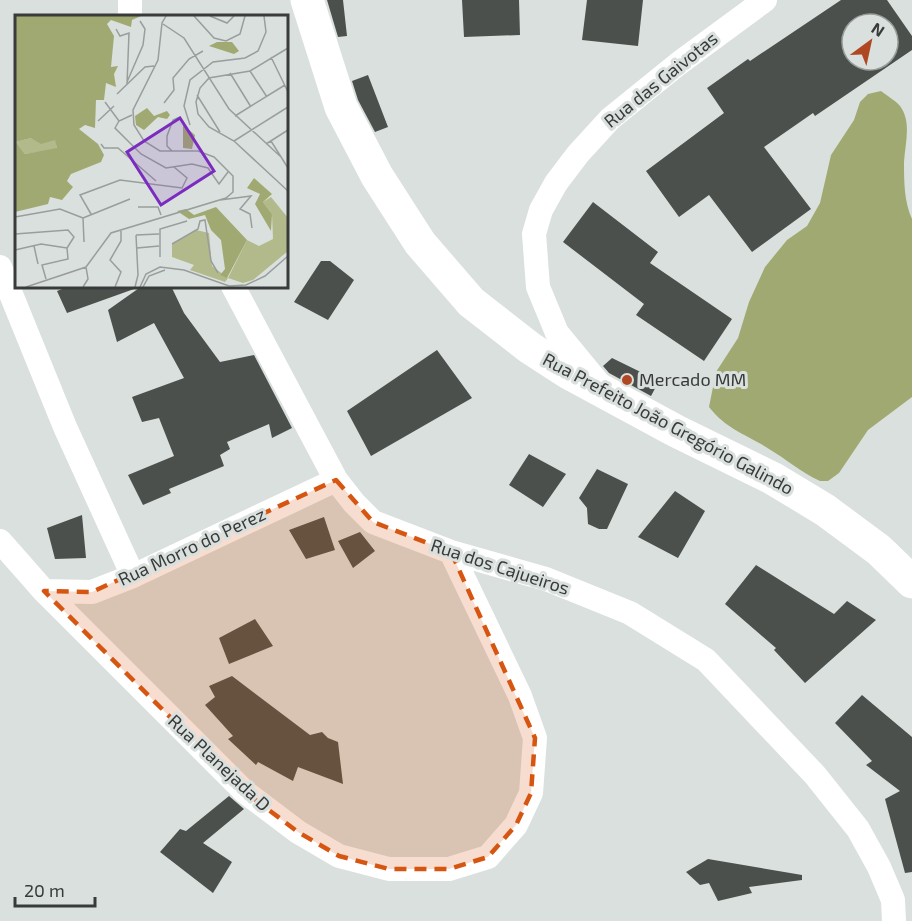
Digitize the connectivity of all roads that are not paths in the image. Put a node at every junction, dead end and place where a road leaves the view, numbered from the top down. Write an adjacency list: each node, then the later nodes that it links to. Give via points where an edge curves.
1 (307, 0): 5 (main road, Rua Prefeito João Gregório Galindo, via 341,107 377,176 420,243 471,302 530,348)
2 (765, 0): 5 (street, Rua das Gaivotas, via 610,119 556,183 541,210 534,234 538,287 557,333)
3 (0, 267): 9 (street, via 65,427)
4 (234, 288): 6 (street, Rua dos Cajueiros)
5 (606, 393): 10 (main road, Rua Prefeito João Gregório Galindo, via 772,478 825,510 879,550)
6 (336, 480): 8 (street, Rua dos Cajueiros, via 373,522); 9 (street, Rua Morro do Perez)
7 (0, 541): 11 (street, Rua Planejada D)
8 (450, 552): 11 (street, Rua Planejada D, via 507,668 535,738 531,793 516,825 488,856 449,869 388,869 339,856 298,832 245,792); 12 (street, Rua dos Cajueiros, via 546,579 630,613 706,660 815,775 858,829 893,900)
9 (133, 576): 11 (street, Rua Morro do Perez, via 92,592)
10 (912, 582)
11 (44, 591)
12 (894, 921)

